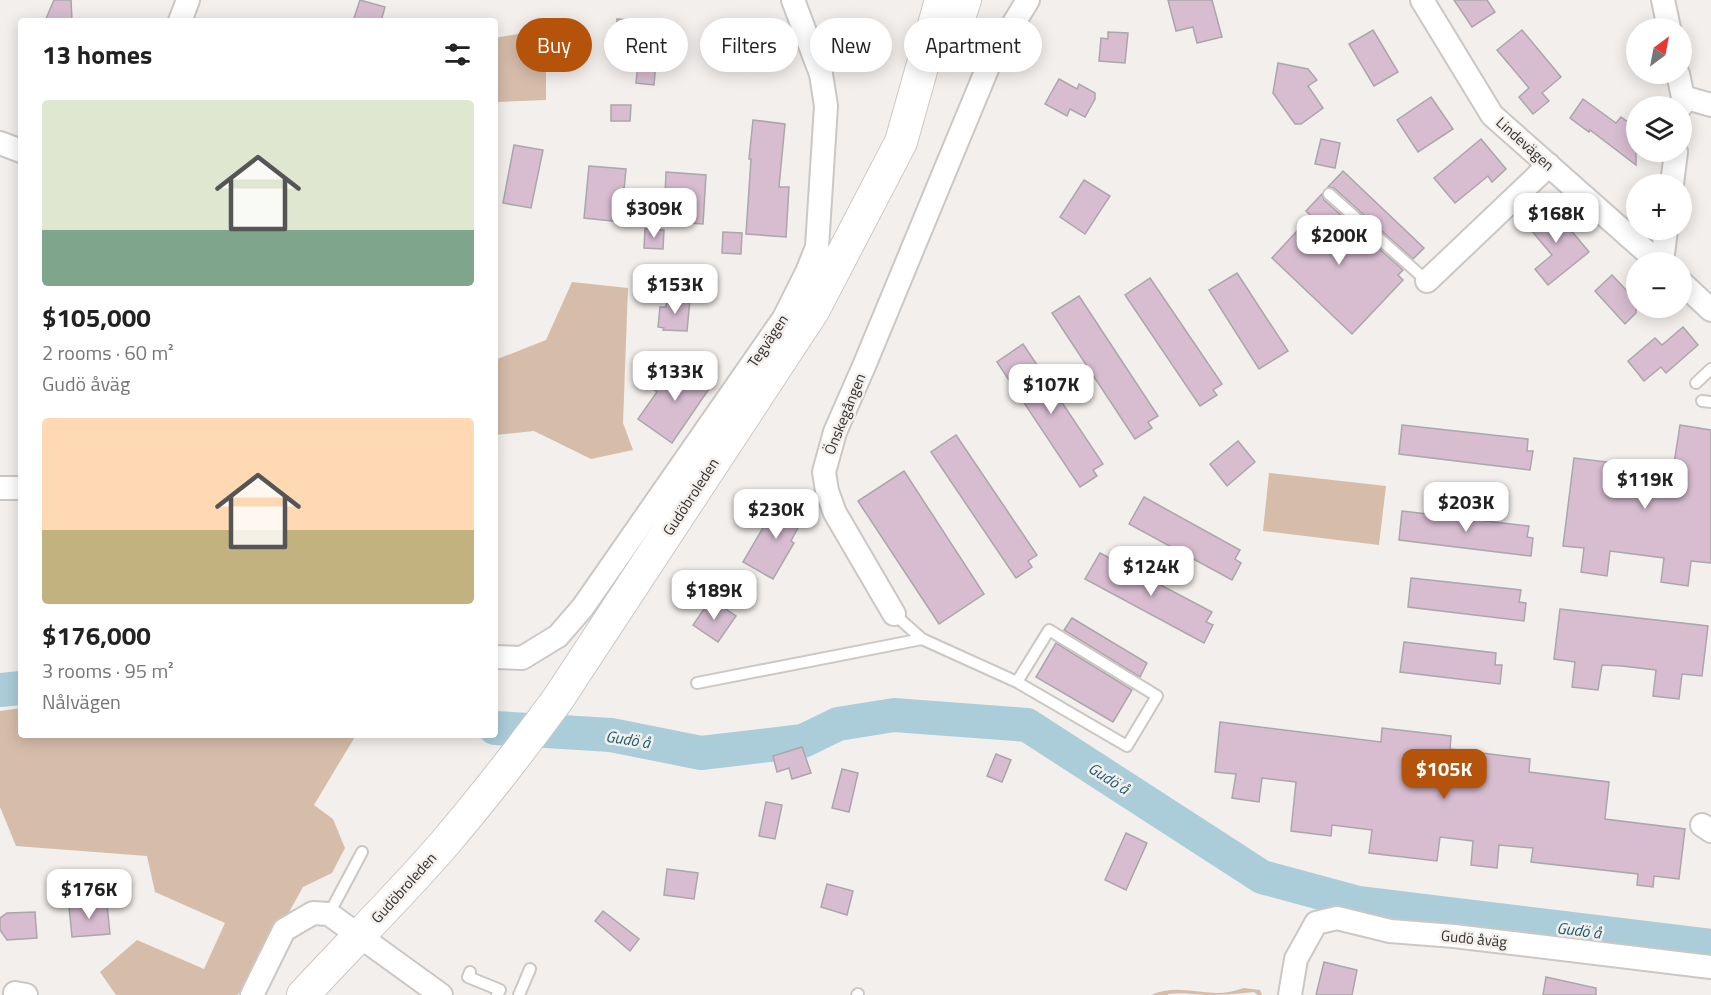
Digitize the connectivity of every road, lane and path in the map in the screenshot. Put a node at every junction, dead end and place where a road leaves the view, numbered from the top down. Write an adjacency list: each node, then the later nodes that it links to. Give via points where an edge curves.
1 (188, 0): 8 (street)
2 (794, 0): 26 (street, Tegvägen, via 821,74 826,106 818,247 807,273 784,318 583,607 558,636 522,658)
3 (941, 0): 29 (main road, Gudöbroleden, via 901,142 813,311)
4 (965, 0): 29 (main road, Gudöbroleden, via 914,147 824,329)
5 (1028, 0): 24 (street, Önskegången, via 990,62 825,464 827,491 835,513)
6 (1422, 0): 14 (street, Lindevägen, via 1492,115)
7 (1663, 0): 9 (street)
8 (181, 18)
9 (1667, 18)
10 (1692, 103): 11 (street)
11 (1711, 105)
12 (0, 143): 13 (street)
13 (18, 150)
14 (1549, 165): 16 (street, Lindevägen); 17 (street)
15 (1329, 194): 17 (lane)
16 (1649, 252)
17 (1427, 281)
18 (1692, 293): 19 (street)
19 (1711, 310)
20 (1711, 369): 21 (lane)
21 (1696, 383)
22 (0, 488): 23 (street)
23 (18, 488)
24 (894, 614): 25 (lane, Önskegången)
25 (922, 639): 27 (lane, Önskegången); 28 (lane)
26 (498, 657)
27 (1017, 682): 27 (lane, Önskegången, via 1127,746 1157,696 1049,630)
28 (697, 683)
29 (566, 700): 32 (main road, Gudöbroleden, via 530,748 445,843)
30 (362, 852): 31 (lane)
31 (329, 914): 32 (street); 37 (street, via 313,913 284,930)
32 (368, 942): 38 (main road, Gudöbroleden); 39 (main road, Gudöbroleden); 40 (street)
33 (1711, 967): 42 (street, Gudö åväg, via 1390,931 1337,918 1316,923 1296,959)
34 (530, 969): 41 (lane)
35 (470, 972): 36 (lane, via 468,977)
36 (502, 993)
37 (252, 995)
38 (303, 995)
39 (331, 995)
40 (441, 995)
41 (519, 995)
42 (1290, 995)

